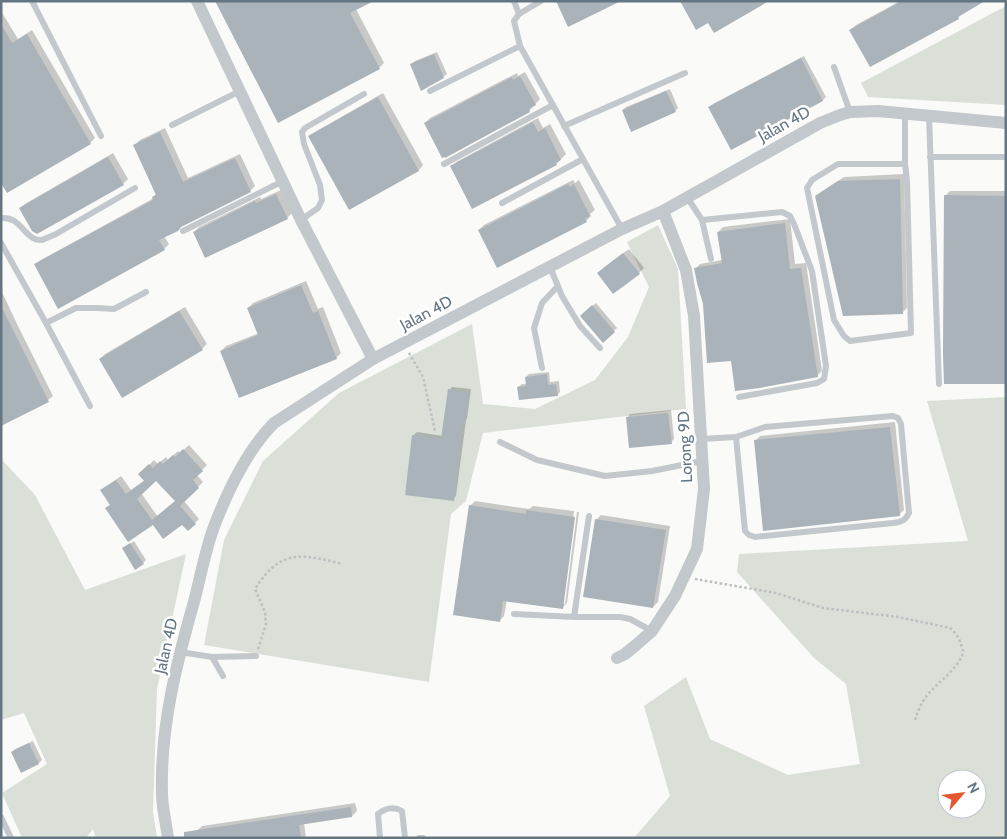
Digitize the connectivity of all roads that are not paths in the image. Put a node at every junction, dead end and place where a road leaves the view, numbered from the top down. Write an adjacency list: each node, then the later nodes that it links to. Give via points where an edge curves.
1 (32, 1): 19 (lane)
2 (197, 1): 9 (street)
3 (514, 1): 5 (lane)
4 (541, 1): 5 (lane)
5 (519, 14): 6 (lane, via 514,20)
6 (520, 46): 10 (lane); 12 (lane)
7 (834, 67): 13 (lane)
8 (685, 73): 18 (lane)
9 (240, 91): 17 (lane); 25 (street)
10 (430, 91)
11 (364, 94): 31 (lane, via 302,132 322,200 318,208)
12 (553, 105): 18 (lane); 23 (lane)
13 (850, 112): 14 (street, Jalan 4D); 27 (street, Jalan 4D, via 820,123)
14 (905, 114): 15 (street, Jalan 4D); 24 (lane)
15 (929, 116): 16 (street, Jalan 4D); 20 (lane)
16 (1006, 123)
17 (172, 125)
18 (564, 126): 22 (lane)
19 (101, 136)
20 (930, 157): 21 (lane); 44 (lane)
21 (1003, 157)
22 (583, 159): 28 (lane); 33 (lane)
23 (444, 164)
24 (905, 164): 24 (lane, via 838,164 812,180 807,188 834,320 850,341 911,333)
25 (283, 182): 31 (street); 34 (lane)
26 (134, 188): 30 (lane, via 42,240 33,238 10,218)
27 (687, 197): 29 (street, Jalan 4D); 32 (lane)
28 (502, 203)
29 (663, 211): 33 (street, Jalan 4D); 48 (street, Lorong 9D, via 688,279 694,316)
30 (1, 218)
31 (301, 220): 42 (street)
32 (702, 220): 36 (lane); 45 (lane, via 782,212 790,216 812,271 826,366 824,379)
33 (622, 230): 37 (street, Jalan 4D)
34 (183, 231)
35 (1, 243): 40 (lane)
36 (711, 259)
37 (550, 267): 38 (lane); 42 (street, Jalan 4D)
38 (558, 287): 41 (lane, via 580,326); 43 (lane, via 542,303 534,328)
39 (146, 292): 40 (lane, via 114,309 76,308)
40 (46, 323): 46 (lane)
41 (600, 348)
42 (373, 359): 55 (street, Jalan 4D, via 274,423 261,436 234,479 215,526)
43 (542, 368)
44 (939, 384)
45 (739, 397)
46 (90, 406)
47 (736, 437): 47 (lane, via 765,427 898,418 907,518 893,523 749,535 745,531); 48 (lane)
48 (701, 439): 50 (street, Lorong 9D)
49 (500, 442): 50 (lane, via 537,460 605,476)
50 (702, 461): 54 (street, Lorong 9D, via 704,489 696,549 675,596)
51 (589, 516): 53 (lane)
52 (514, 614): 53 (lane)
53 (574, 617): 54 (lane, via 620,617)
54 (652, 630): 58 (street, Lorong 9D)
55 (180, 652): 57 (lane); 62 (street, Jalan 4D, via 166,718 163,756 162,794)
56 (256, 656): 57 (lane)
57 (212, 657): 59 (lane)
58 (617, 658)
59 (223, 676)
60 (1, 817): 61 (lane)
61 (11, 838)
62 (168, 838)
63 (380, 838): 64 (lane, via 378,814 384,809 396,808 402,812)
64 (405, 838)

